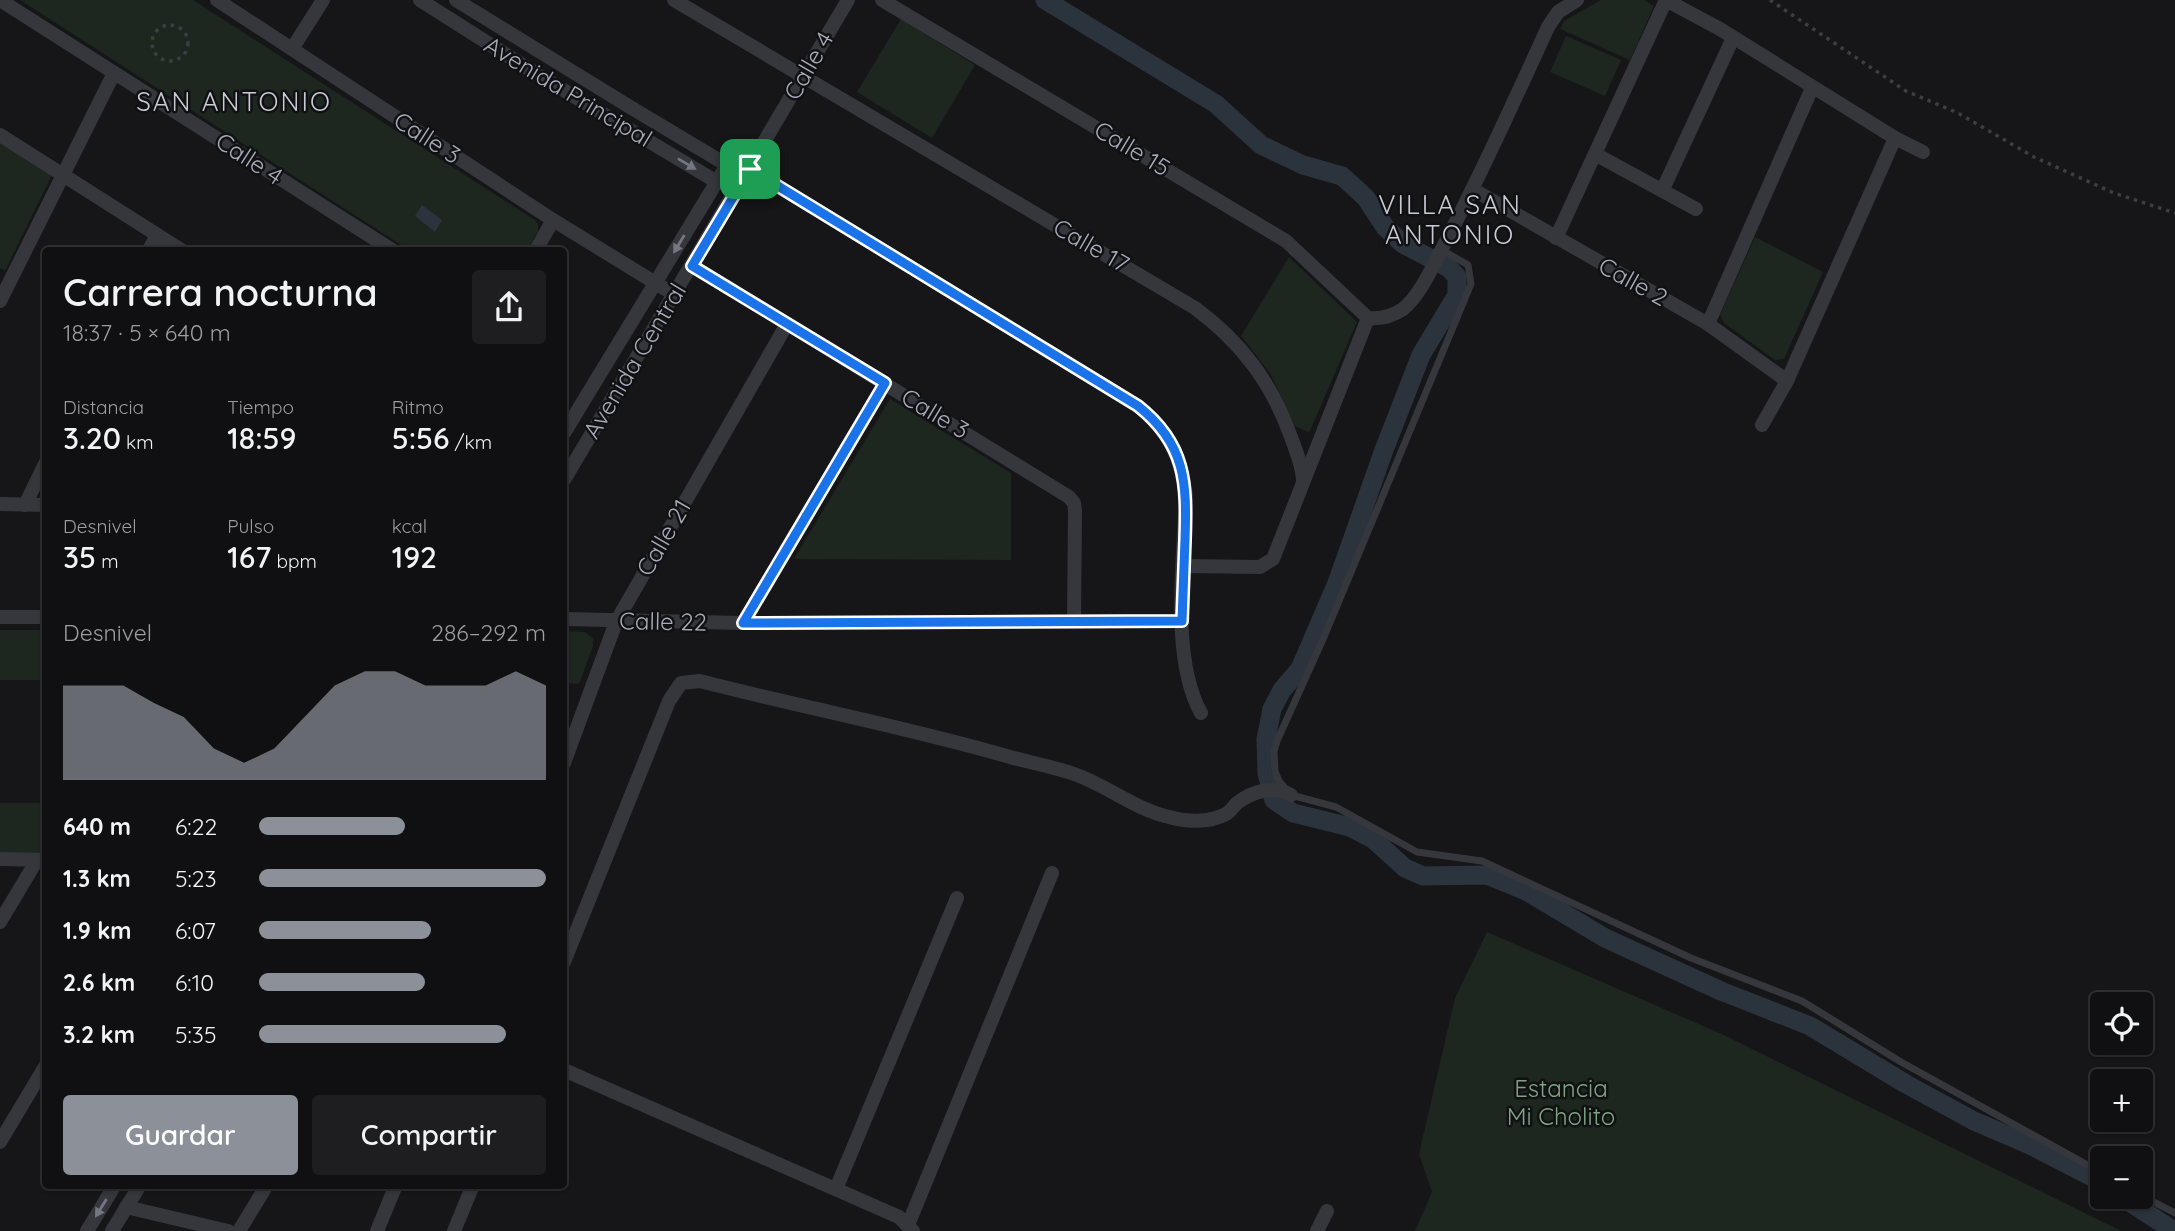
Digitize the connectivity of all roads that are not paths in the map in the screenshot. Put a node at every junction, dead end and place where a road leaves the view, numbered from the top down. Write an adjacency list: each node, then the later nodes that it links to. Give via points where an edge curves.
1 (0, 0): 12 (street, Calle 4)
2 (217, 0): 11 (street, Calle 3)
3 (323, 0): 11 (street)
4 (420, 0): 22 (street, Avenida Principal, one-way to 22)
5 (456, 0): 19 (street, Avenida Principal)
6 (674, 0): 13 (street, Calle 17)
7 (848, 0): 13 (street, Calle 4)
8 (882, 0): 38 (street, Calle 15, via 1286,241)
9 (1577, 0): 24 (street, via 1558,12 1548,27)
10 (1733, 38): 14 (street); 18 (street, via 1666,0); 23 (street)
11 (292, 49): 26 (street, Calle 3)
12 (114, 73): 21 (street); 31 (street, Calle 4)
13 (802, 76): 20 (street, Calle 4); 47 (street, Calle 17, via 1209,318 1247,354 1275,398 1299,455)
14 (1812, 88): 16 (street); 40 (street)
15 (0, 135): 21 (street)
16 (1895, 138): 17 (street); 41 (street)
17 (1923, 152)
18 (1595, 154): 23 (street); 28 (street)
19 (727, 165): 20 (street, Avenida Principal); 22 (street, Avenida Central)
20 (750, 169): 34 (street, Avenida Central); 51 (street, via 1154,419 1168,436 1182,469)
21 (63, 175): 27 (street); 37 (street)
22 (717, 182): 35 (street, Avenida Central, one-way to 35)
23 (1663, 189): 25 (street)
24 (1474, 190): 28 (street, Calle 2); 33 (street)
25 (1696, 209)
26 (554, 220): 32 (street); 35 (street, Calle 3)
27 (157, 235): 29 (street); 30 (street)
28 (1556, 238): 40 (street, Calle 2)
29 (151, 247)
30 (176, 247)
31 (387, 247)
32 (538, 247)
33 (1441, 251): 38 (street, via 1404,308); 61 (lane, via 1468,265 1471,284 1277,741 1275,771)
34 (692, 266): 36 (street, Avenida Central); 39 (street, Calle 3)
35 (656, 283): 36 (street, Calle 3); 44 (street, Avenida Central)
36 (675, 295): 46 (street, Avenida Central)
37 (0, 300)
38 (1368, 318): 47 (street)
39 (788, 324): 42 (street, Calle 3); 57 (street, Calle 21)
40 (1708, 324): 41 (street, Calle 2)
41 (1787, 381): 43 (street)
42 (885, 383): 55 (street, Calle 3, via 1074,503); 58 (street)
43 (1762, 425)
44 (567, 428)
45 (42, 470): 49 (street)
46 (567, 475)
47 (1303, 484): 51 (street, via 1270,563)
48 (0, 505): 49 (street)
49 (25, 505): 50 (street)
50 (42, 505)
51 (1184, 566): 56 (street)
52 (0, 617): 53 (street)
53 (42, 617)
54 (567, 620): 57 (street, Calle 22)
55 (1074, 621): 56 (street, Calle 22); 58 (street, Calle 22)
56 (1182, 621): 59 (street, via 1187,680)
57 (616, 622): 58 (street, Calle 22); 60 (street, Calle 21)
58 (743, 623)
59 (1200, 713)
60 (567, 755)
61 (1291, 795): 67 (street, via 1273,789 1252,794 1227,814 1185,821 1149,812 1078,775 957,741 700,681 681,682 669,701); 71 (lane, via 1336,807 1417,852 1482,861 1691,958 1802,1001 1901,1062)
62 (0, 859): 63 (street)
63 (41, 860): 66 (street)
64 (1052, 873): 82 (street)
65 (957, 898): 77 (street)
66 (0, 922)
67 (567, 955)
68 (567, 1071): 77 (street)
69 (42, 1072): 70 (street)
70 (0, 1142)
71 (2090, 1166)
72 (113, 1189): 83 (street, one-way to 83)
73 (137, 1189): 79 (street)
74 (265, 1189): 86 (street)
75 (394, 1189): 87 (street)
76 (471, 1189): 88 (street)
77 (836, 1189): 82 (street, via 899,1217)
78 (2153, 1202): 81 (lane)
79 (126, 1207): 84 (street); 85 (street)
80 (1327, 1211): 89 (street)
81 (2175, 1213)
82 (911, 1228)
83 (87, 1231)
84 (112, 1231)
85 (228, 1231)
86 (239, 1231)
87 (377, 1231)
88 (454, 1231)
89 (1317, 1231)

